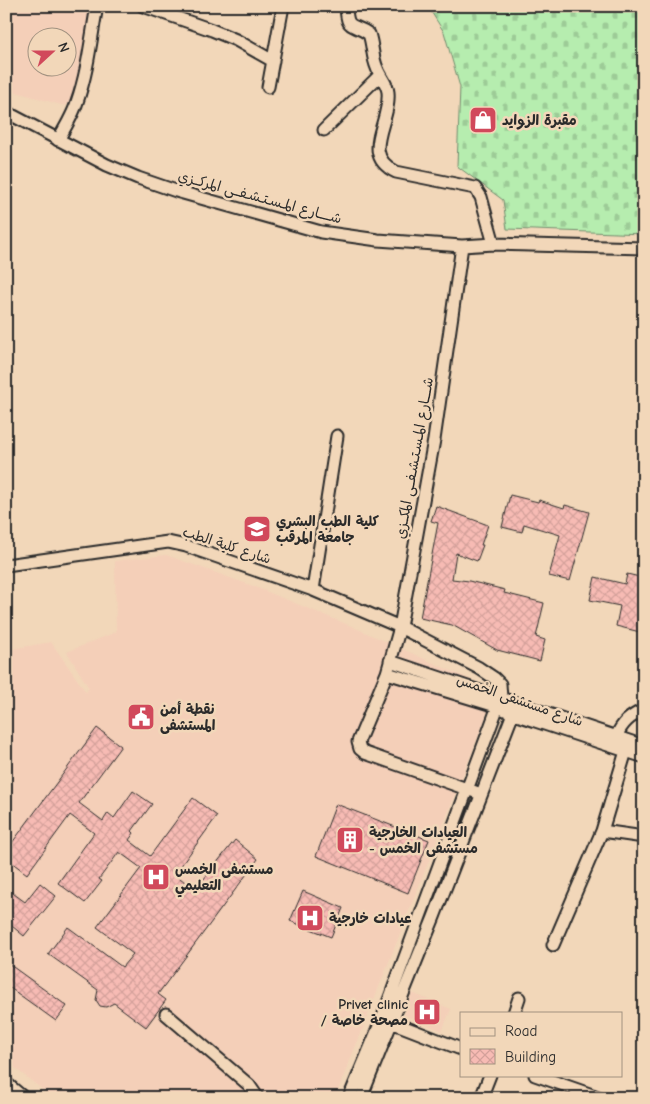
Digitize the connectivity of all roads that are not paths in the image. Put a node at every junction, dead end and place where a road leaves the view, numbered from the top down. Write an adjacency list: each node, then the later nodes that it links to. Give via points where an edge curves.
1 (96, 6): 10 (street, via 86,72 76,105)
2 (143, 6): 5 (street, via 236,40)
3 (283, 6): 5 (street)
4 (346, 6): 6 (street, via 351,26 369,34)
5 (273, 61): 7 (street)
6 (380, 75): 9 (street); 11 (street, via 387,84 388,106 378,141 380,160 396,172 475,188 481,197)
7 (268, 87)
8 (6, 112): 10 (street, شــــارع المـسـتـشـفــى المركــزي)
9 (324, 130)
10 (58, 140): 12 (street, شــــارع المـسـتـشـفــى المركــزي, via 138,178 321,232)
11 (494, 244): 12 (street, شــــارع المـسـتـشـفــى المركــزي); 13 (street, شــــارع المـسـتـشـفــى المركــزي)
12 (462, 246): 17 (street, شــــارع المـسـتـشـفــى المكــزي, via 434,440)
13 (644, 248)
14 (337, 436): 16 (street)
15 (6, 565): 16 (street, شارع كلية الطب, via 168,542)
16 (313, 590): 17 (street, شارع كلية الطب)
17 (400, 627): 18 (street, شــــارع المـسـتـشـفــى المكــزي); 20 (street, شارع كلية الطب, via 494,678 500,684)
18 (390, 660): 19 (street, شــــارع المـسـتـشـفــى المكــزي); 20 (street, شارع مستشفى الخمس)
19 (387, 673): 20 (street, شارع مستشفى الخمس); 27 (street, شــــارع المـسـتـشـفــى المكــزي, via 358,739 360,749)
20 (498, 702): 21 (street, شارع مستشفى الخمس); 27 (street)
21 (516, 708): 23 (street, شارع مستشفى الخمس); 25 (street, شارع مستشفى الخمس); 28 (street)
22 (644, 710): 23 (street, via 629,718)
23 (616, 737): 24 (street, شارع مستشفى الخمس)
24 (644, 746)
25 (626, 751): 26 (street, شارع مستشفى الخمس); 29 (street)
26 (644, 757)
27 (466, 789): 28 (street); 35 (street)
28 (481, 794): 35 (street, via 432,924)
29 (602, 831): 30 (street); 31 (street)
30 (644, 837)
31 (553, 945)
32 (519, 998): 33 (street)
33 (514, 1012)
34 (166, 1014): 41 (street, via 250,1085)
35 (387, 1021): 36 (street); 42 (street); 43 (street)
36 (460, 1049)
37 (490, 1076): 44 (street)
38 (538, 1076): 45 (street)
39 (6, 1083): 40 (street)
40 (24, 1098)
41 (258, 1098)
42 (349, 1098)
43 (361, 1098)
44 (482, 1098)
45 (600, 1098)

